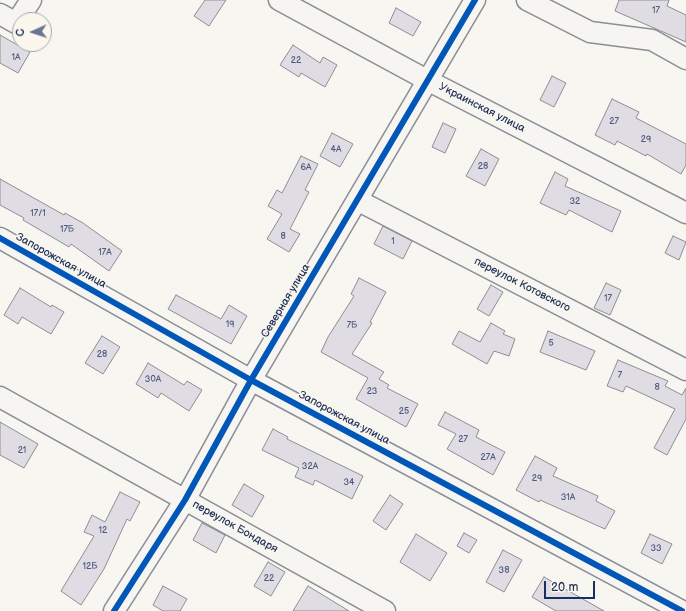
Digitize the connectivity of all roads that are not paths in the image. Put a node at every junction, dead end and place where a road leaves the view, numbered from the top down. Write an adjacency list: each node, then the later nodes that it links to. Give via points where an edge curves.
1 (31, 0): 5 (street, via 16,23)
2 (279, 0): 7 (street, Украинская улица)
3 (475, 0): 7 (street, Северная улица)
4 (527, 0): 6 (street, via 590,32 652,40)
5 (0, 14)
6 (686, 59)
7 (427, 80): 8 (street, Северная улица); 9 (street, Украинская улица)
8 (357, 200): 11 (street, переулок Котовского); 12 (street, Северная улица)
9 (686, 213)
10 (0, 238): 12 (street, Запорожская улица)
11 (686, 370)
12 (251, 380): 14 (street, Северная улица); 17 (street, Запорожская улица)
13 (0, 397): 14 (street, переулок Бондаря)
14 (186, 500): 15 (street, Северная улица); 16 (street, переулок Бондаря)
15 (114, 611)
16 (385, 611)
17 (682, 611)

